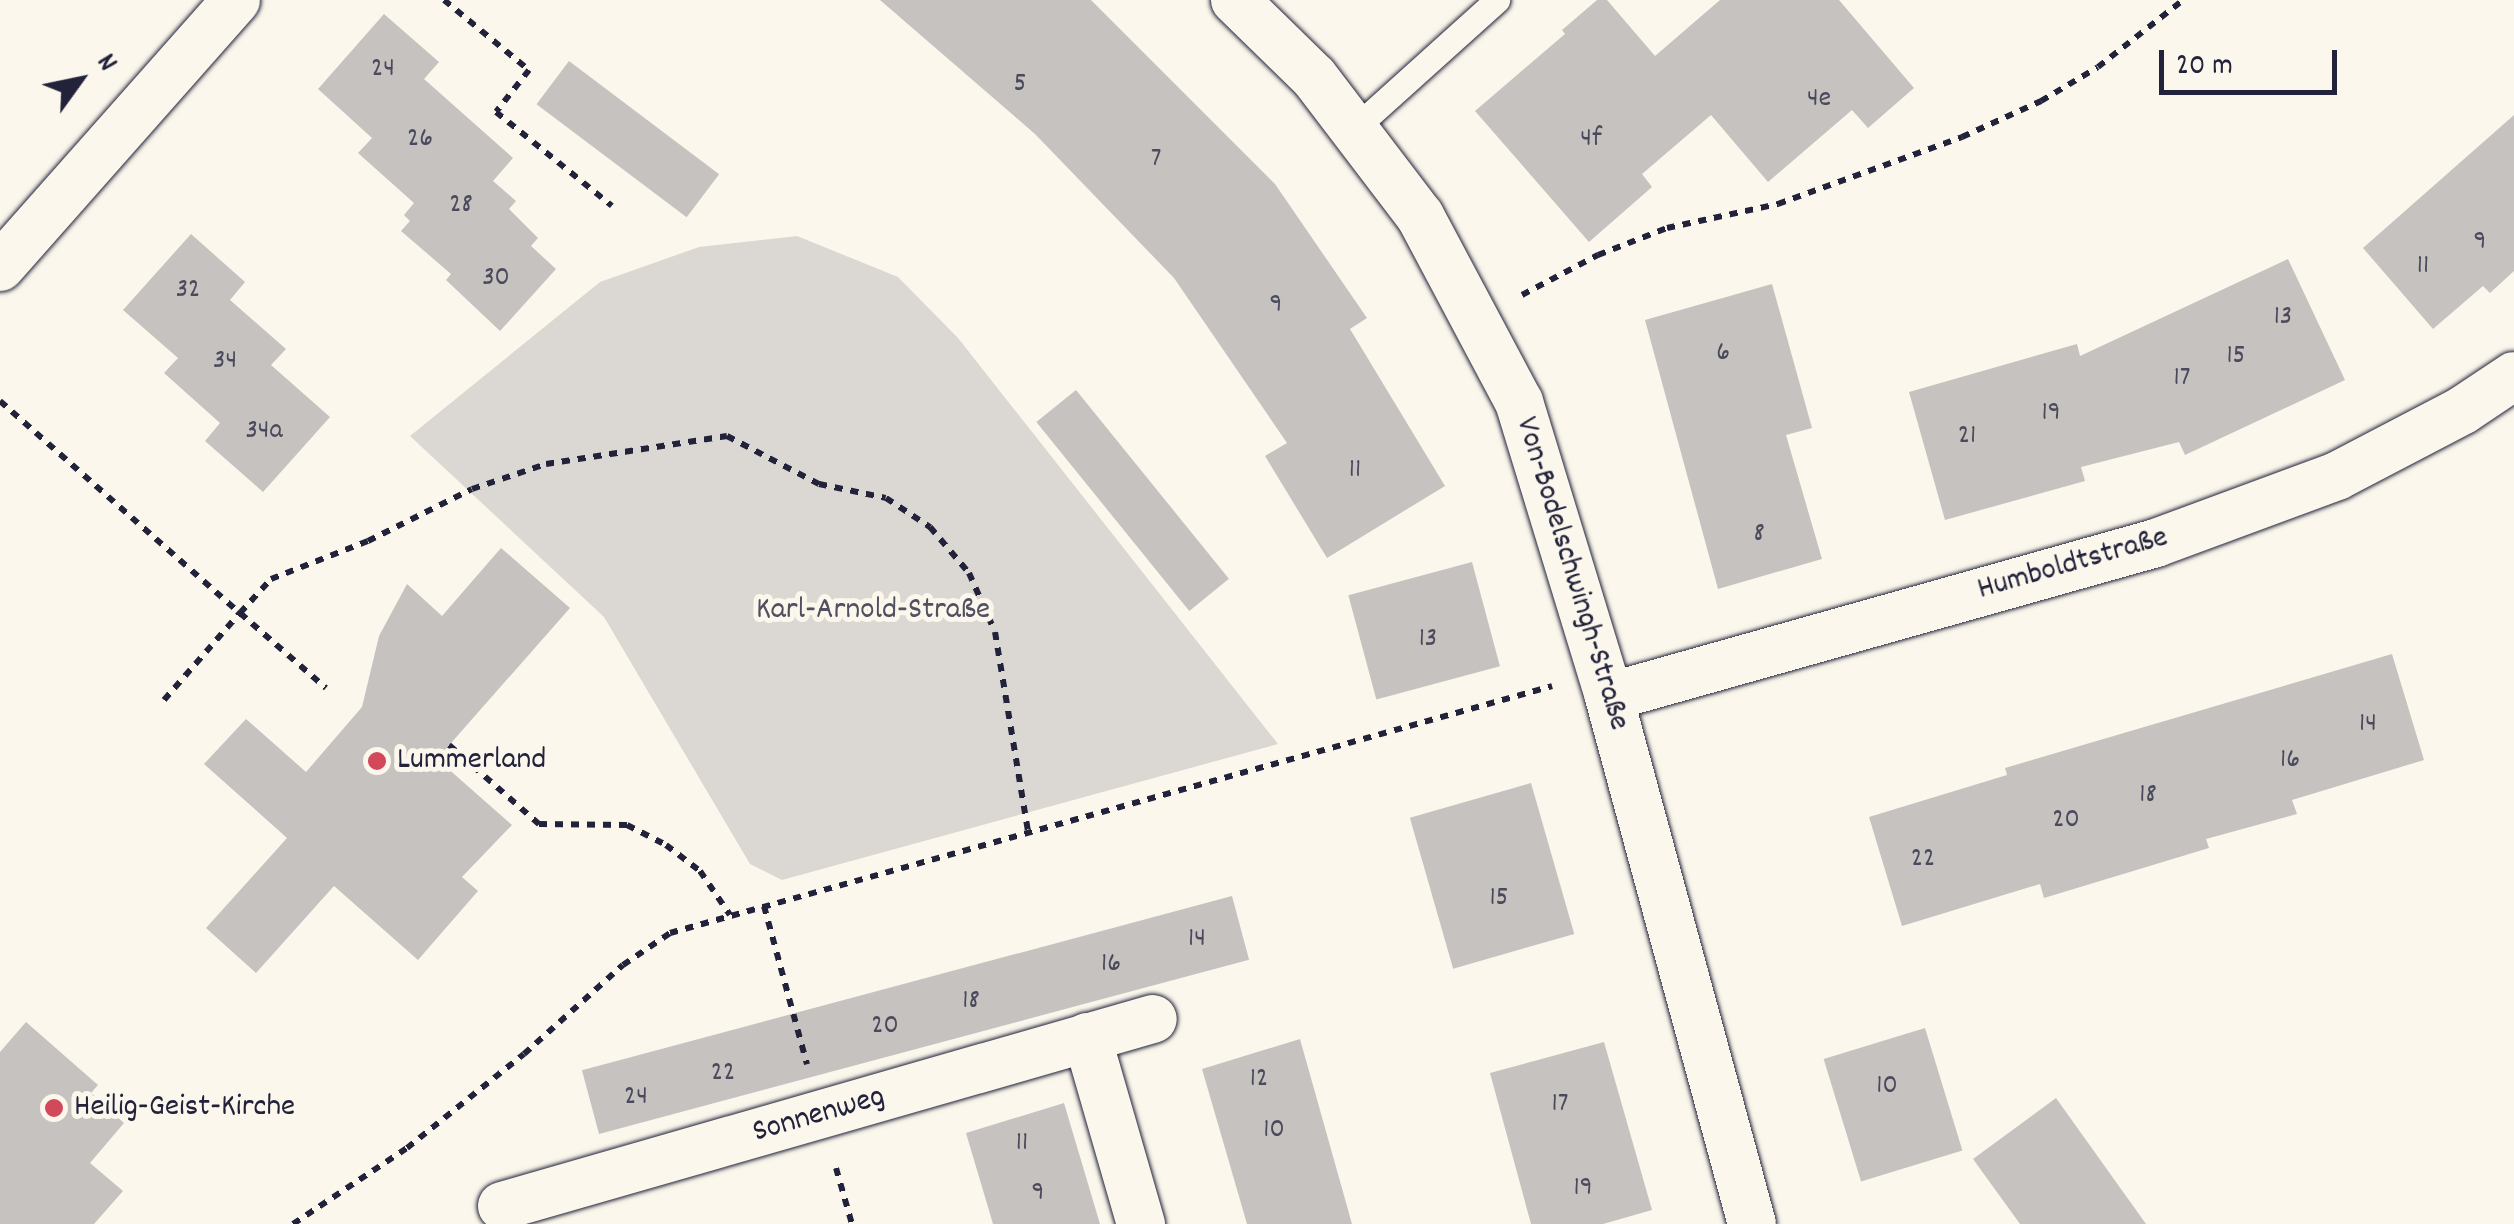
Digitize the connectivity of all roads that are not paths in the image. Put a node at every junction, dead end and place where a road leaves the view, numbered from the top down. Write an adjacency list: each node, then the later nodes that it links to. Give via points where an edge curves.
1 (236, 0): 5 (street)
2 (1234, 0): 4 (street, Von-Bodelschwingh-Straße)
3 (1496, 0): 4 (lane)
4 (1356, 127): 7 (street, Von-Bodelschwingh-Straße, via 1420,216 1519,402)
5 (0, 267)
6 (2514, 376): 7 (street, Humboldtstraße, via 2337,476 2156,543)
7 (1605, 685): 13 (street, Von-Bodelschwingh-Straße)
8 (1153, 1018): 9 (street, Sonnenweg)
9 (1087, 1038): 11 (street, Sonnenweg); 12 (street)
10 (502, 1206): 11 (street, Sonnenweg)
11 (554, 1208)
12 (1141, 1224)
13 (1752, 1224)

